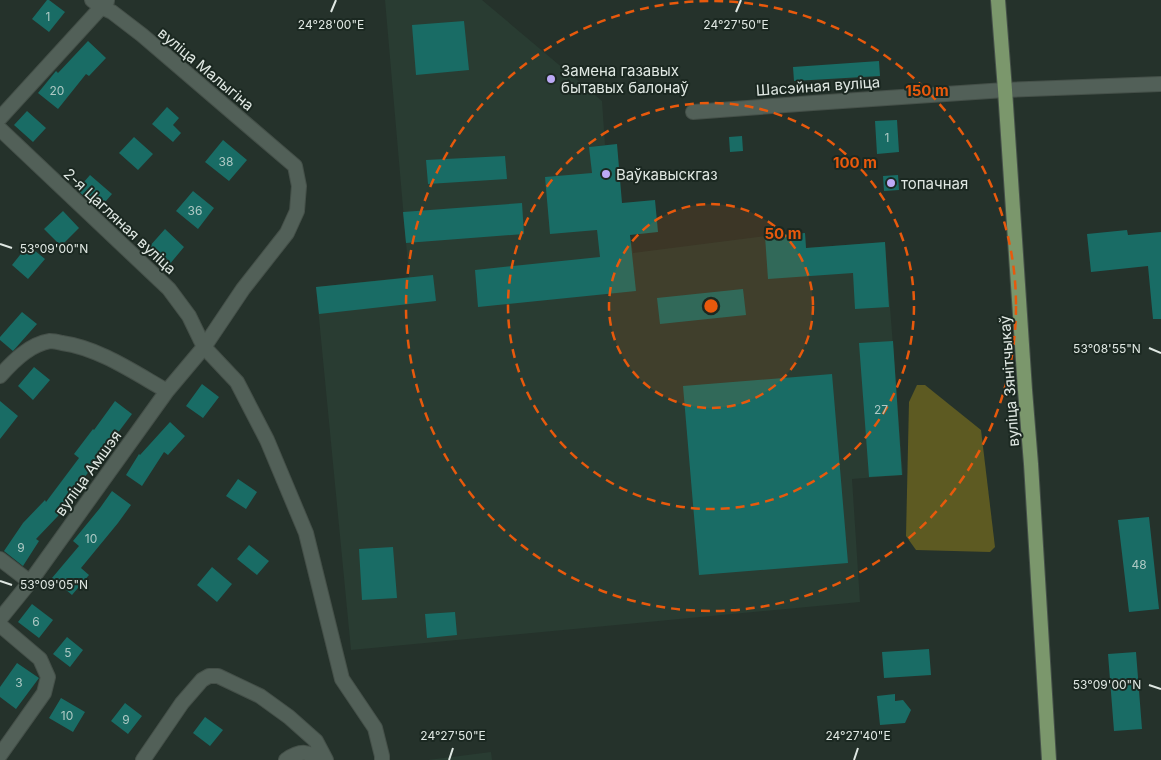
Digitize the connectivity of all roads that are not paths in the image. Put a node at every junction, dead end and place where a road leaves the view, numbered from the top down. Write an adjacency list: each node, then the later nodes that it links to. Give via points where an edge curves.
1 (998, 0): 4 (main road, вуліца Зянітчыкаў)
2 (100, 2): 6 (street); 8 (street, вуліца Малыгіна)
3 (1161, 84): 4 (street, Шасэйная вуліца)
4 (1005, 90): 5 (street, Шасэйная вуліца); 21 (main road, вуліца Зянітчыкаў)
5 (693, 112)
6 (0, 118)
7 (0, 129): 9 (street, 2-я Цагляная вуліца, via 169,289 190,316)
8 (295, 166): 9 (street, вуліца Амшэя, via 300,186 297,211 287,233 243,289)
9 (204, 347): 11 (street, вуліца Амшэя); 20 (street, 2-я Цагляная вуліца, via 237,382 271,449 306,533 342,679 375,728)
10 (0, 376): 11 (street, via 31,347 51,341 75,345 113,360)
11 (167, 391): 13 (street, вуліца Амшэя)
12 (0, 559): 13 (street)
13 (30, 582): 14 (street, вуліца Амшэя)
14 (0, 619)
15 (0, 625): 16 (street, via 40,659 48,678 44,693)
16 (0, 755)
17 (144, 760): 19 (street, via 182,703 209,676 218,676 260,696 316,741)
18 (286, 760): 19 (street, via 296,754 310,752)
19 (325, 760)
20 (382, 760)
21 (1049, 760)

